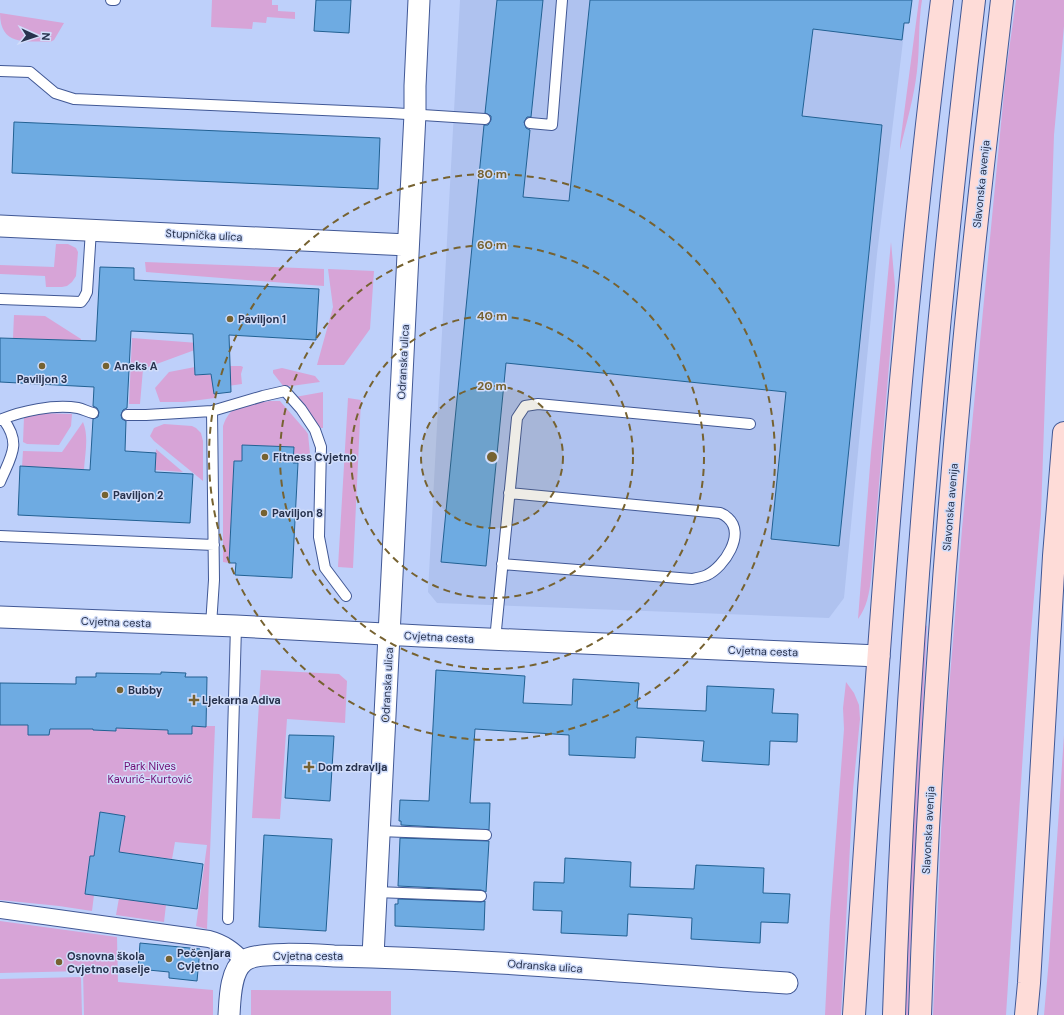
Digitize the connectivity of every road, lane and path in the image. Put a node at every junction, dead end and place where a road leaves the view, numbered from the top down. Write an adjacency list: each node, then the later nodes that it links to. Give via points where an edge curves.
1 (111, 0): 2 (lane)
2 (115, 0)
3 (419, 0): 9 (street, Odranska ulica)
4 (562, 0): 11 (lane, via 552,125)
5 (942, 0): 33 (main road, via 914,241 894,452)
6 (974, 0): 45 (main road, via 958,135 919,560 903,803)
7 (1002, 0): 46 (main road, Slavonska avenija, via 962,366 943,582)
8 (0, 71): 9 (lane, via 30,72 55,93 74,99)
9 (415, 114): 10 (lane); 14 (street, Odranska ulica)
10 (485, 119)
11 (530, 123)
12 (0, 226): 13 (street, Stupnička ulica)
13 (91, 230): 14 (street, Stupnička ulica); 15 (lane, via 87,292 81,302)
14 (408, 244): 31 (street, Odranska ulica)
15 (0, 299)
16 (212, 411): 18 (lane); 25 (lane); 27 (lane, via 285,391 301,409 315,430 321,447 320,537 324,568)
17 (93, 413): 19 (lane, via 79,408 60,407 36,410)
18 (127, 414)
19 (2, 420): 22 (lane, via 10,428 14,441 12,455)
20 (750, 424): 23 (lane, via 538,404 526,406 517,418)
21 (1064, 433): 47 (main road)
22 (0, 482)
23 (509, 493): 26 (lane); 26 (lane, via 720,513 729,518 734,526 735,536 723,562 708,574 692,579)
24 (0, 536): 25 (lane)
25 (214, 545): 29 (lane, via 214,589)
26 (502, 564): 32 (lane)
27 (346, 596)
28 (0, 617): 29 (street, Cvjetna cesta)
29 (210, 625): 30 (street, Cvjetna cesta)
30 (236, 626): 31 (street, Cvjetna cesta); 39 (lane)
31 (390, 634): 32 (street, Cvjetna cesta); 34 (street, Odranska ulica)
32 (495, 640): 33 (street, Cvjetna cesta)
33 (879, 656): 44 (main road)
34 (379, 831): 35 (lane); 36 (street, Odranska ulica)
35 (486, 835)
36 (376, 892): 37 (lane); 40 (street, Odranska ulica)
37 (481, 896)
38 (0, 910): 41 (street, via 209,939 221,942)
39 (228, 918)
40 (373, 956): 41 (street, Cvjetna cesta, via 261,956); 42 (street, Odranska ulica)
41 (244, 961): 43 (street, via 234,979)
42 (787, 983)
43 (230, 1015)
44 (854, 1015)
45 (894, 1015)
46 (920, 1015)
47 (1026, 1015)

